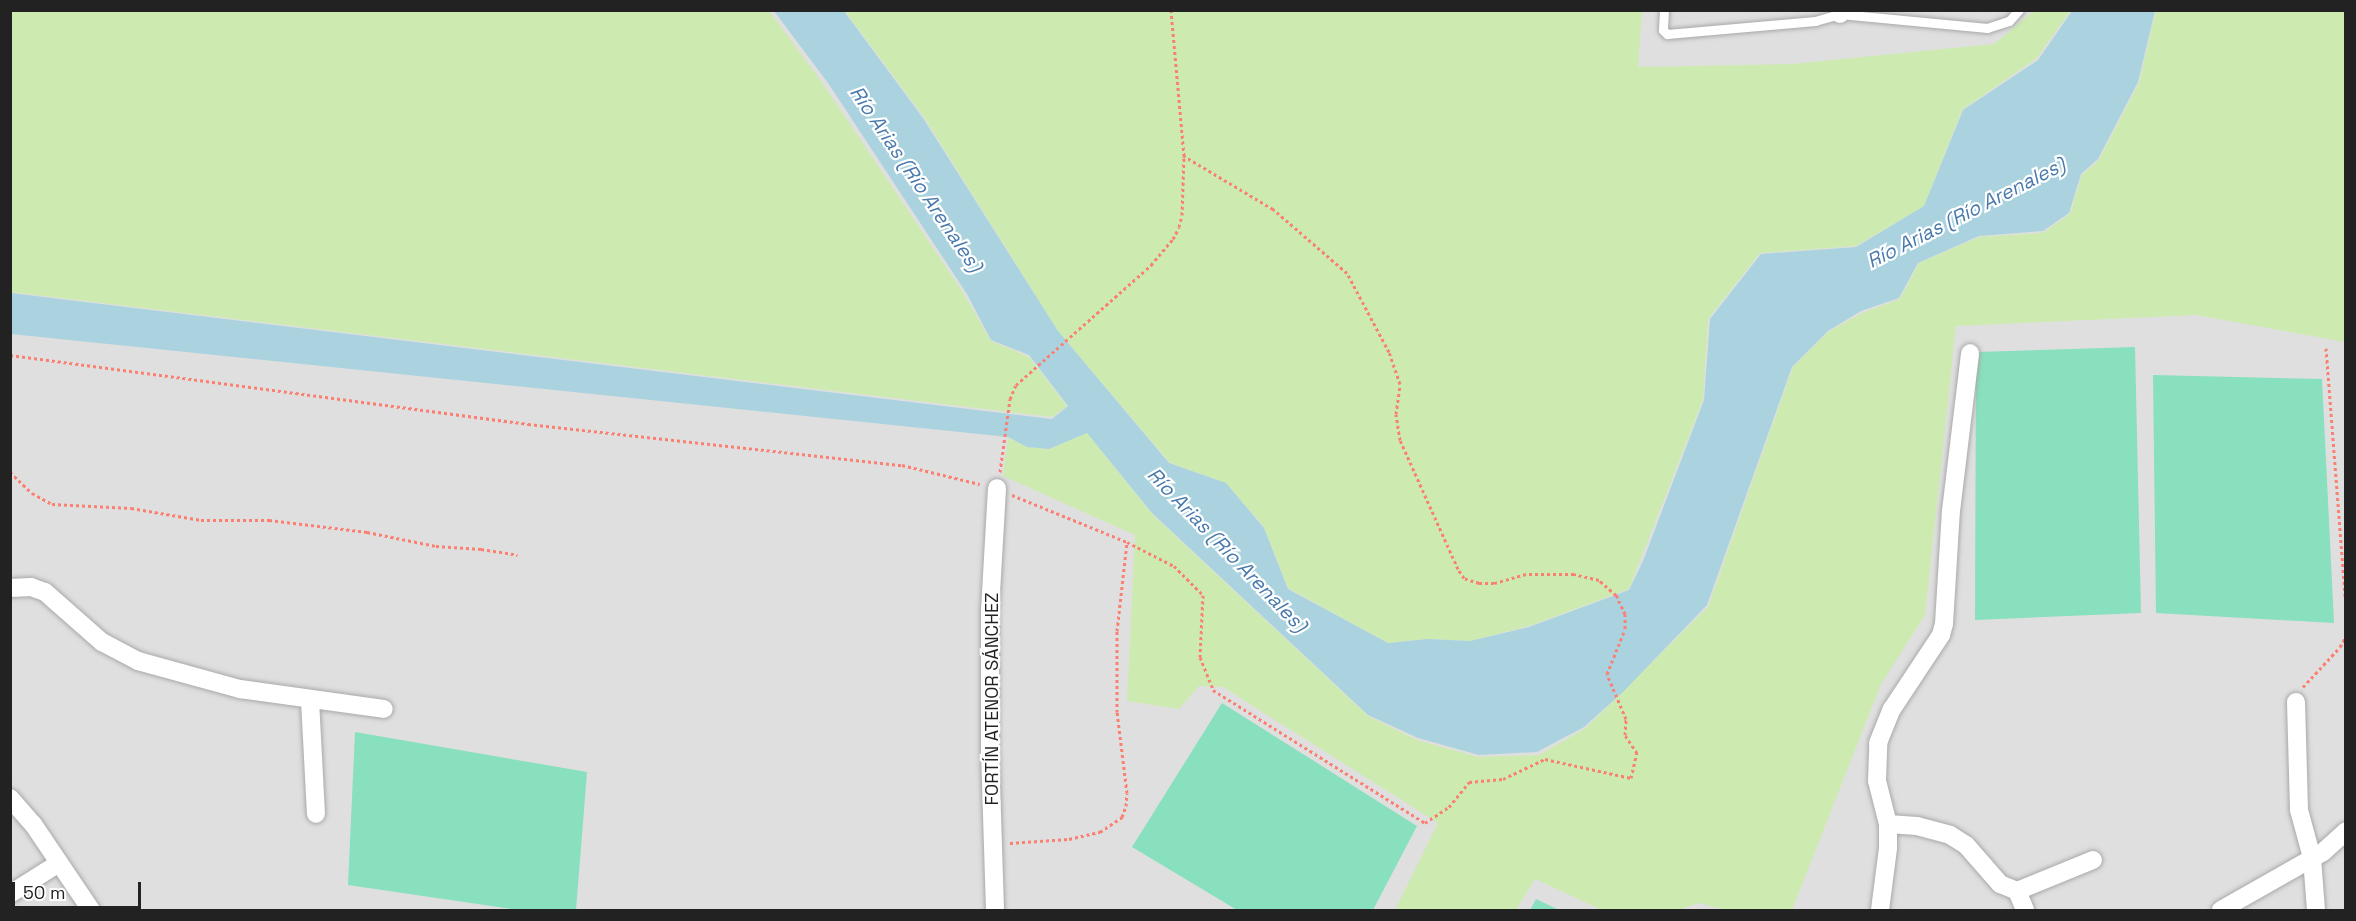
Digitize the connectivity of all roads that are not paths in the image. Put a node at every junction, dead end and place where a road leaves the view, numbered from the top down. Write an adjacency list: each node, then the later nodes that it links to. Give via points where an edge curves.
1 (1664, 10): 3 (lane, via 1663,30 1667,33 1815,21)
2 (2019, 10): 3 (lane, via 2009,21 1987,27)
3 (1840, 12)
4 (1970, 353): 14 (street, via 1952,501 1944,624 1941,635 1892,710 1878,743 1877,781)
5 (997, 488): 23 (street, FORTÍN ATENOR SÁNCHEZ, via 990,622)
6 (10, 588): 7 (street, via 31,587 45,592 102,642 138,661 240,689)
7 (310, 700): 9 (street); 11 (street)
8 (2296, 702): 17 (street, via 2299,810)
9 (384, 709)
10 (10, 798): 13 (street)
11 (316, 814)
12 (10, 823): 13 (street)
13 (33, 824): 19 (street)
14 (1888, 824): 20 (street, via 1917,826 1950,835 1966,845 2000,884); 24 (street)
15 (2346, 831): 17 (street)
16 (2346, 851): 17 (street)
17 (2318, 855): 26 (street); 27 (street)
18 (2093, 860): 20 (street)
19 (59, 863): 21 (street); 22 (street)
20 (2017, 891): 25 (street)
21 (10, 894)
22 (91, 910)
23 (995, 910)
24 (1880, 910)
25 (2025, 910)
26 (2221, 910)
27 (2316, 910)

